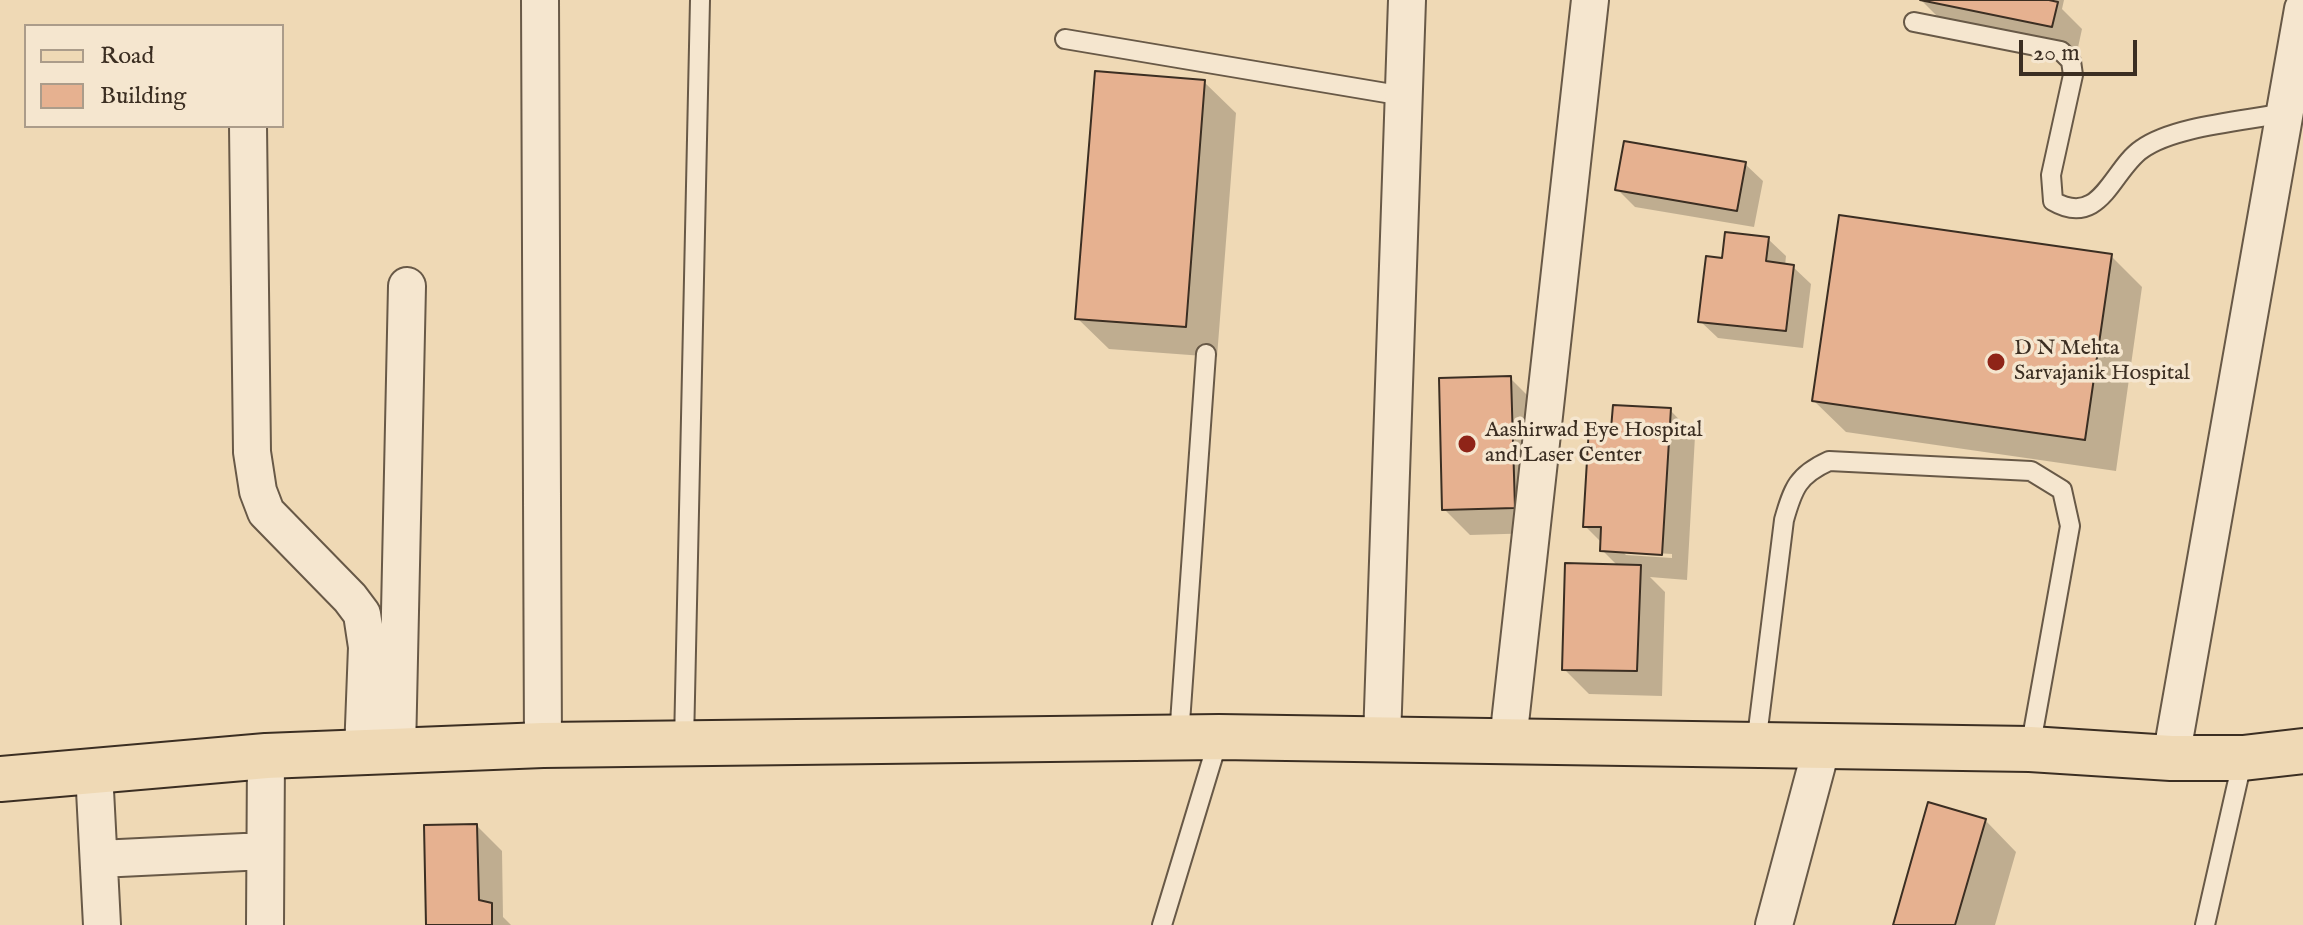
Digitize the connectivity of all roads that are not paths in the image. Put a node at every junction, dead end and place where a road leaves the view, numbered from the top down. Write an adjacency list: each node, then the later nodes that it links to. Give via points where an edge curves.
1 (540, 0): 17 (street)
2 (700, 0): 16 (lane)
3 (1407, 0): 8 (street)
4 (1590, 0): 15 (street)
5 (2303, 9): 9 (street)
6 (1914, 22): 9 (lane, via 2061,51 2071,61 2073,75 2051,175 2053,201 2065,208 2085,208 2107,191 2139,150 2165,136)
7 (1065, 39): 8 (lane)
8 (1404, 96): 14 (street)
9 (2284, 113): 24 (street)
10 (248, 128): 21 (street, via 252,452 258,491 266,512 362,614)
11 (407, 286): 21 (street)
12 (1206, 354): 13 (lane)
13 (1199, 737): 14 (main road); 16 (main road); 32 (lane)
14 (1382, 739): 15 (main road)
15 (1508, 741): 18 (main road)
16 (684, 743): 17 (main road)
17 (543, 745): 21 (main road)
18 (1756, 745): 19 (main road); 20 (lane, via 1784,520 1792,491 1808,470 1829,461 2031,471 2062,490 2070,526)
19 (1822, 746): 20 (main road); 33 (street)
20 (2030, 749): 24 (main road)
21 (380, 752): 23 (main road)
22 (2299, 754): 25 (main road)
23 (266, 756): 26 (main road); 28 (street)
24 (2171, 758): 25 (main road)
25 (2243, 758): 34 (lane)
26 (94, 771): 27 (main road); 29 (street)
27 (0, 779)
28 (265, 851): 29 (street); 31 (street)
29 (99, 859): 30 (street)
30 (102, 925)
31 (265, 925)
32 (1162, 925)
33 (1774, 925)
34 (2205, 925)

